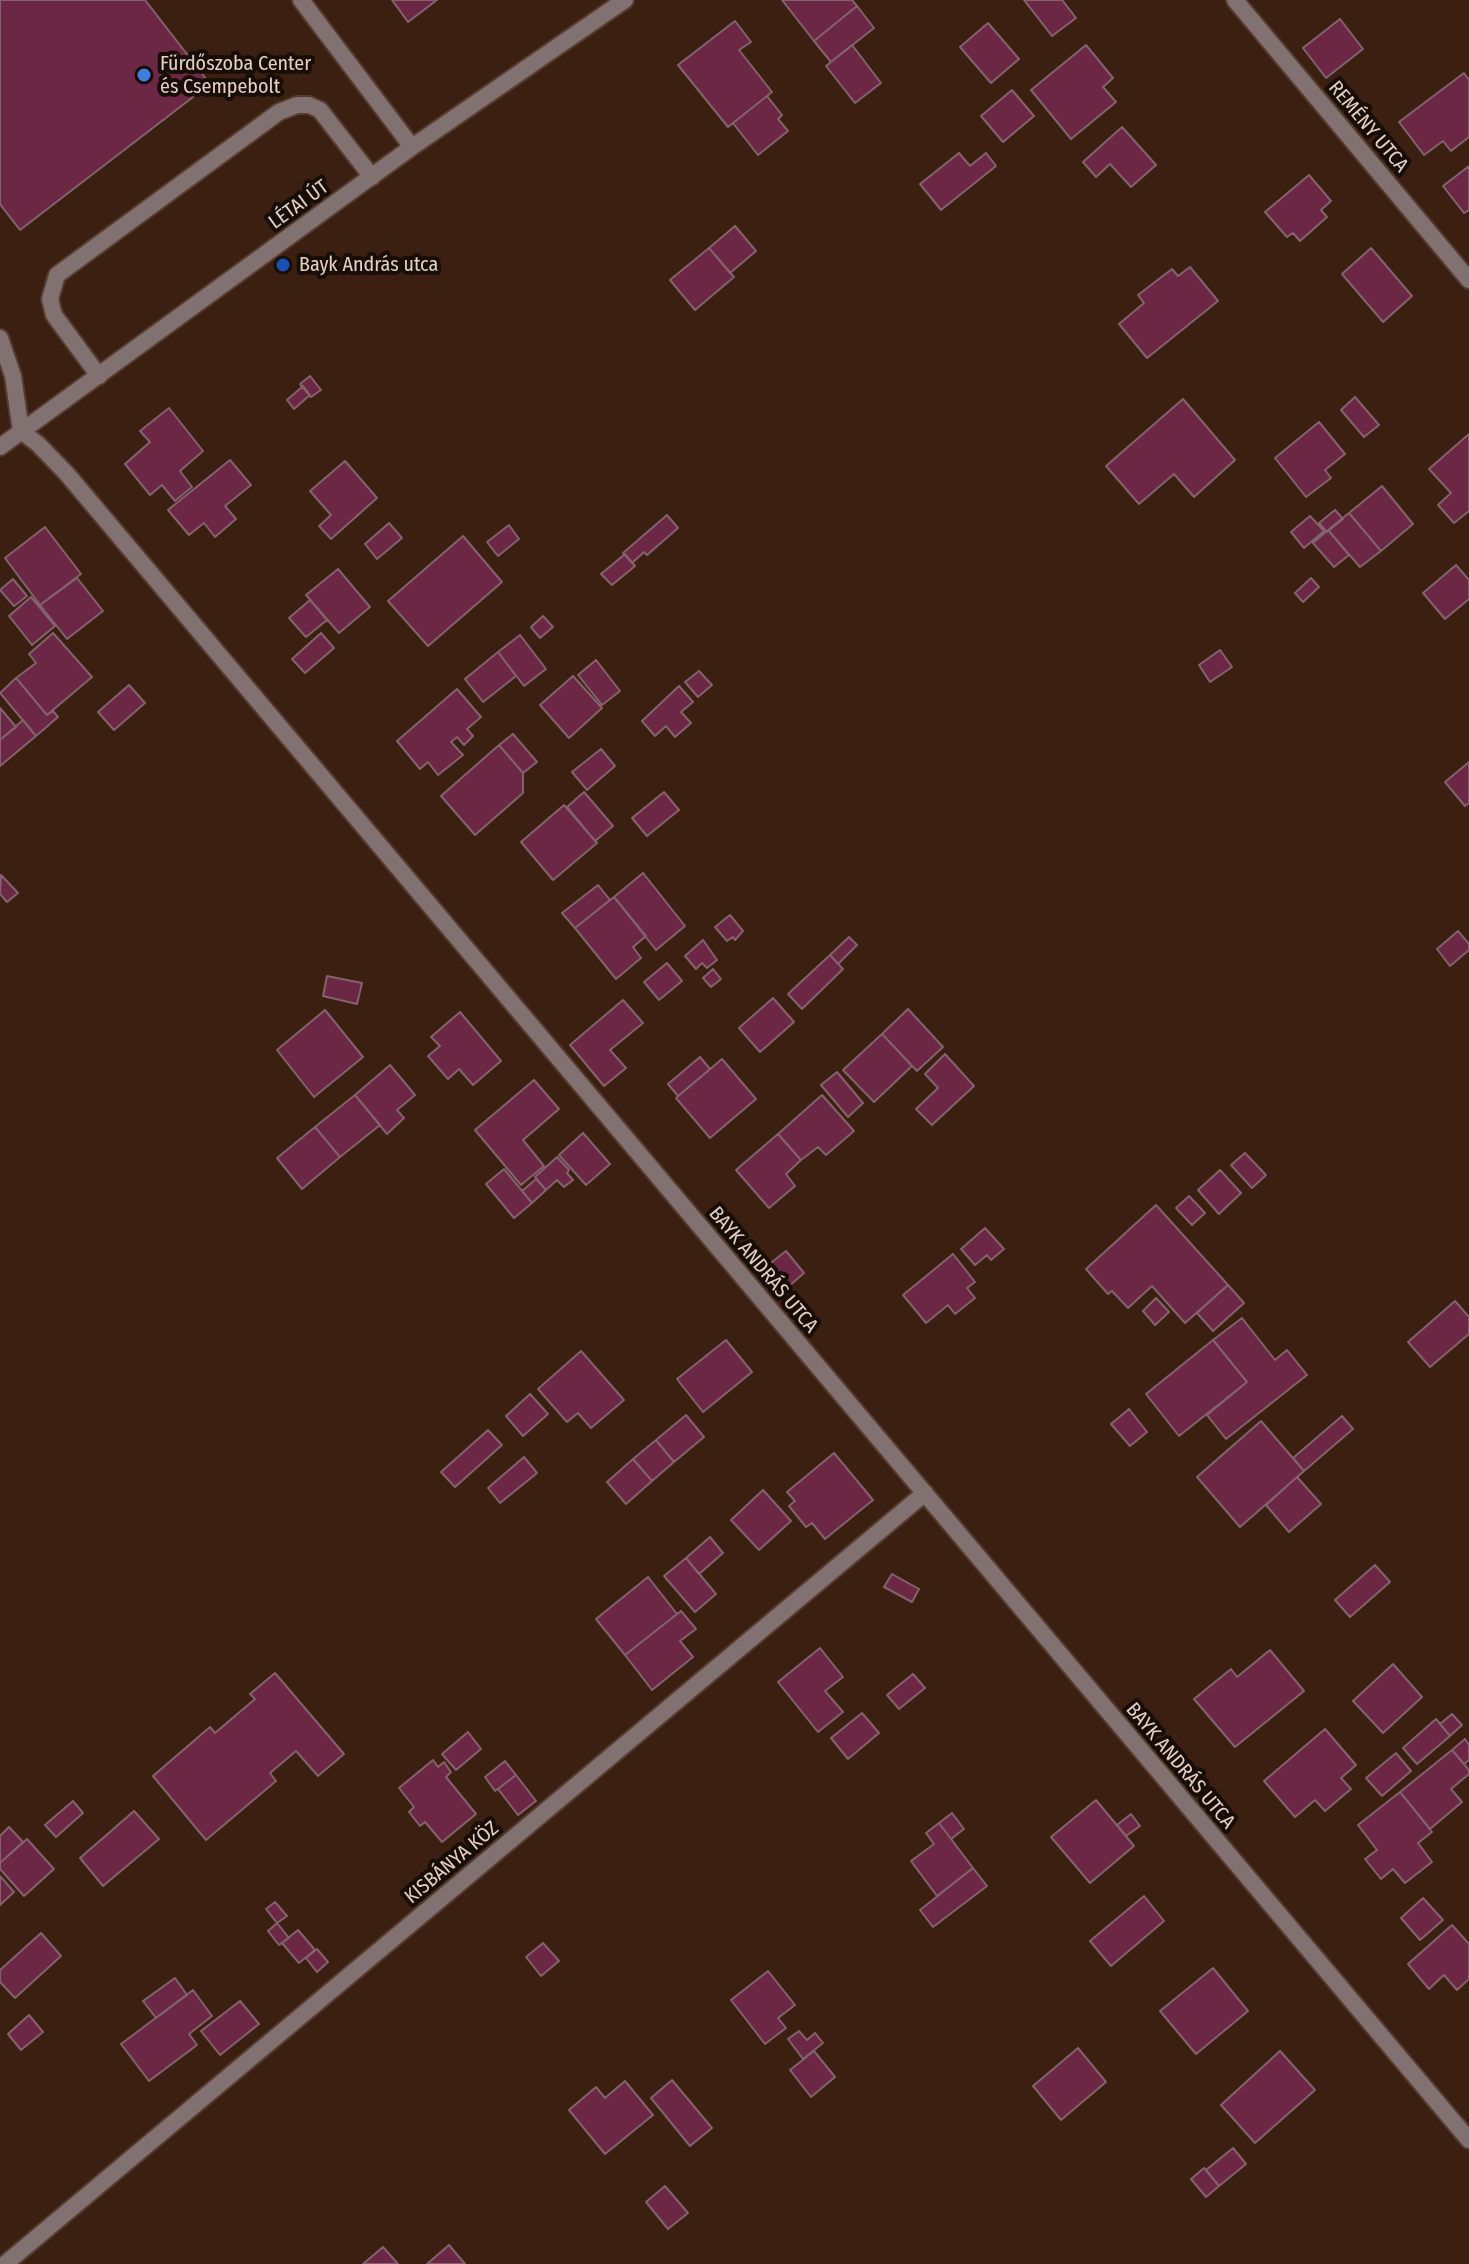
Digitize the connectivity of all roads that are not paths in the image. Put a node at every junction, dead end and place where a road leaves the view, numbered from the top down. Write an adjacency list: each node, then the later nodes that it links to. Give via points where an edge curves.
1 (301, 0): 4 (street)
2 (625, 0): 4 (street, LÉTAI ÚT)
3 (1235, 0): 6 (street, REMÉNY UTCA)
4 (412, 147): 5 (street, LÉTAI ÚT)
5 (372, 177): 8 (street, LÉTAI ÚT); 8 (street, via 320,110 297,105 279,112 57,275 50,299 54,315)
6 (1469, 280)
7 (0, 338): 9 (street, via 13,376)
8 (99, 376): 9 (street, LÉTAI ÚT)
9 (21, 431): 10 (street, LÉTAI ÚT); 11 (street, BAYK ANDRÁS UTCA, via 67,474)
10 (0, 447)
11 (925, 1493): 12 (street, BAYK ANDRÁS UTCA); 13 (street, KISBÁNYA KÖZ)
12 (1469, 2140)
13 (5, 2264)

